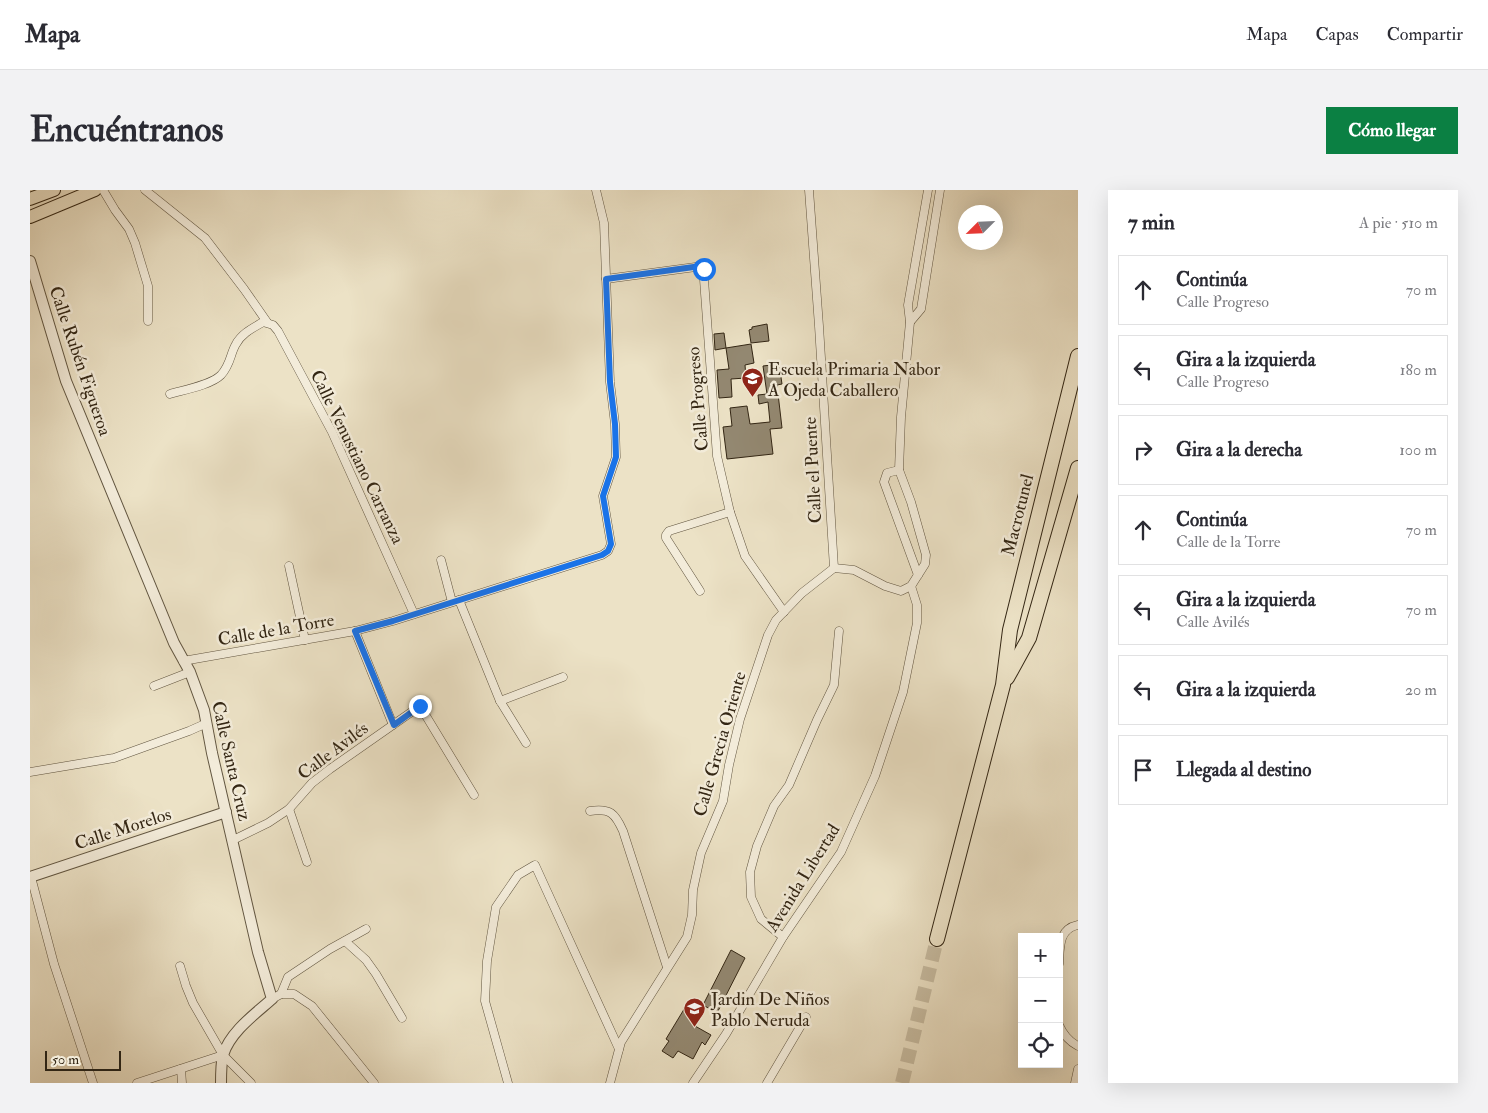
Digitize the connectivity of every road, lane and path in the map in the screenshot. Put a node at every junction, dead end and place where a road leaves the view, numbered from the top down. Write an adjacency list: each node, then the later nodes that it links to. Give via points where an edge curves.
1 (54, 190): 9 (main road)
2 (95, 190): 10 (main road)
3 (103, 190): 13 (street, via 135,243 148,286)
4 (145, 190): 14 (street, Calle Venustiano Carranza, via 205,238)
5 (596, 190): 12 (street, via 604,223)
6 (809, 190): 24 (street, Calle el Puente)
7 (928, 190): 15 (street, via 908,305)
8 (940, 190): 15 (street, via 922,309)
9 (30, 199)
10 (30, 217)
11 (30, 261): 20 (street, Calle Rubén Figueroa, via 66,381)
12 (606, 279): 21 (street, Calle Progreso, via 703,266 717,456); 28 (street, Calle de la Torre, via 616,457 603,496 611,544 608,551)
13 (148, 321)
14 (265, 322): 17 (street, via 244,334 220,376); 30 (street, Calle Venustiano Carranza, via 278,331 332,432)
15 (910, 322): 19 (street, via 901,417)
16 (1078, 356): 37 (highway, Macrotunel, via 1010,630)
17 (170, 394)
18 (1078, 468): 37 (highway, Macrotunel, via 1029,638)
19 (900, 470): 25 (street, via 926,555); 25 (street, via 887,473 884,482)
20 (103, 471): 34 (street, Calle Santa Cruz)
21 (730, 512): 27 (street, via 668,531 666,535); 29 (street, Calle Progreso, via 744,556)
22 (441, 560): 28 (street)
23 (288, 566): 33 (street)
24 (834, 568): 26 (street, via 854,570 896,590); 29 (street, Calle Grecia Oriente)
25 (918, 575): 26 (street)
26 (911, 586): 54 (street, Avenida Libertad, via 917,605 917,623 903,692 875,776 841,852)
27 (700, 591)
28 (456, 601): 30 (street, Calle de la Torre); 39 (street)
29 (784, 612): 58 (street, Calle Grecia Oriente, via 768,635 740,719 724,801 701,854 687,937)
30 (414, 614): 31 (street, Calle de la Torre)
31 (355, 631): 33 (street, Calle de la Torre); 41 (street, Calle Avilés)
32 (839, 631): 54 (street, via 834,685 789,785 774,806 750,872 751,897 762,919)
33 (305, 640): 34 (street, Calle de la Torre)
34 (183, 661): 35 (street, Calle Santa Cruz)
35 (190, 672): 38 (street); 40 (street, Calle Santa Cruz)
36 (563, 677): 39 (street)
37 (1002, 685): 55 (highway, Macrotunel)
38 (154, 686)
39 (500, 701): 42 (street)
40 (206, 723): 43 (street, via 114,758); 47 (street, Calle Santa Cruz)
41 (394, 725): 44 (street, via 420,706); 45 (street, Calle Avilés, via 324,773)
42 (526, 744)
43 (30, 772)
44 (474, 795)
45 (288, 809): 48 (street, Calle Avilés); 49 (street)
46 (590, 811): 58 (street, via 602,809 618,820)
47 (226, 812): 48 (street, Calle Santa Cruz); 50 (street, Calle Morelos)
48 (233, 840): 59 (street, Calle Santa Cruz, via 258,952)
49 (307, 862)
50 (30, 877): 68 (street)
51 (1078, 925): 53 (street)
52 (366, 929): 56 (street)
53 (1063, 935)
54 (783, 937): 76 (street, Avenida Libertad)
55 (937, 939)
56 (344, 941): 59 (street, via 288,978); 61 (street, via 366,960)
57 (180, 966): 65 (street, via 186,986)
58 (667, 967): 64 (street, Calle Grecia Oriente, via 620,1042)
59 (277, 996): 65 (street, via 233,1036); 73 (street, via 294,994 312,1006)
60 (806, 1017): 77 (street)
61 (402, 1018)
62 (1063, 1033): 63 (street)
63 (1078, 1046)
64 (619, 1049): 74 (street, via 535,864 518,875 496,907 487,961 485,1001); 75 (street, Calle Grecia Oriente)
65 (223, 1055): 66 (street); 71 (street); 72 (street)
66 (181, 1069): 69 (street); 70 (street)
67 (1078, 1069): 78 (street)
68 (93, 1083)
69 (137, 1083)
70 (182, 1083)
71 (221, 1083)
72 (251, 1083)
73 (374, 1083)
74 (508, 1083)
75 (610, 1083)
76 (693, 1083)
77 (767, 1083)
78 (1075, 1083)

